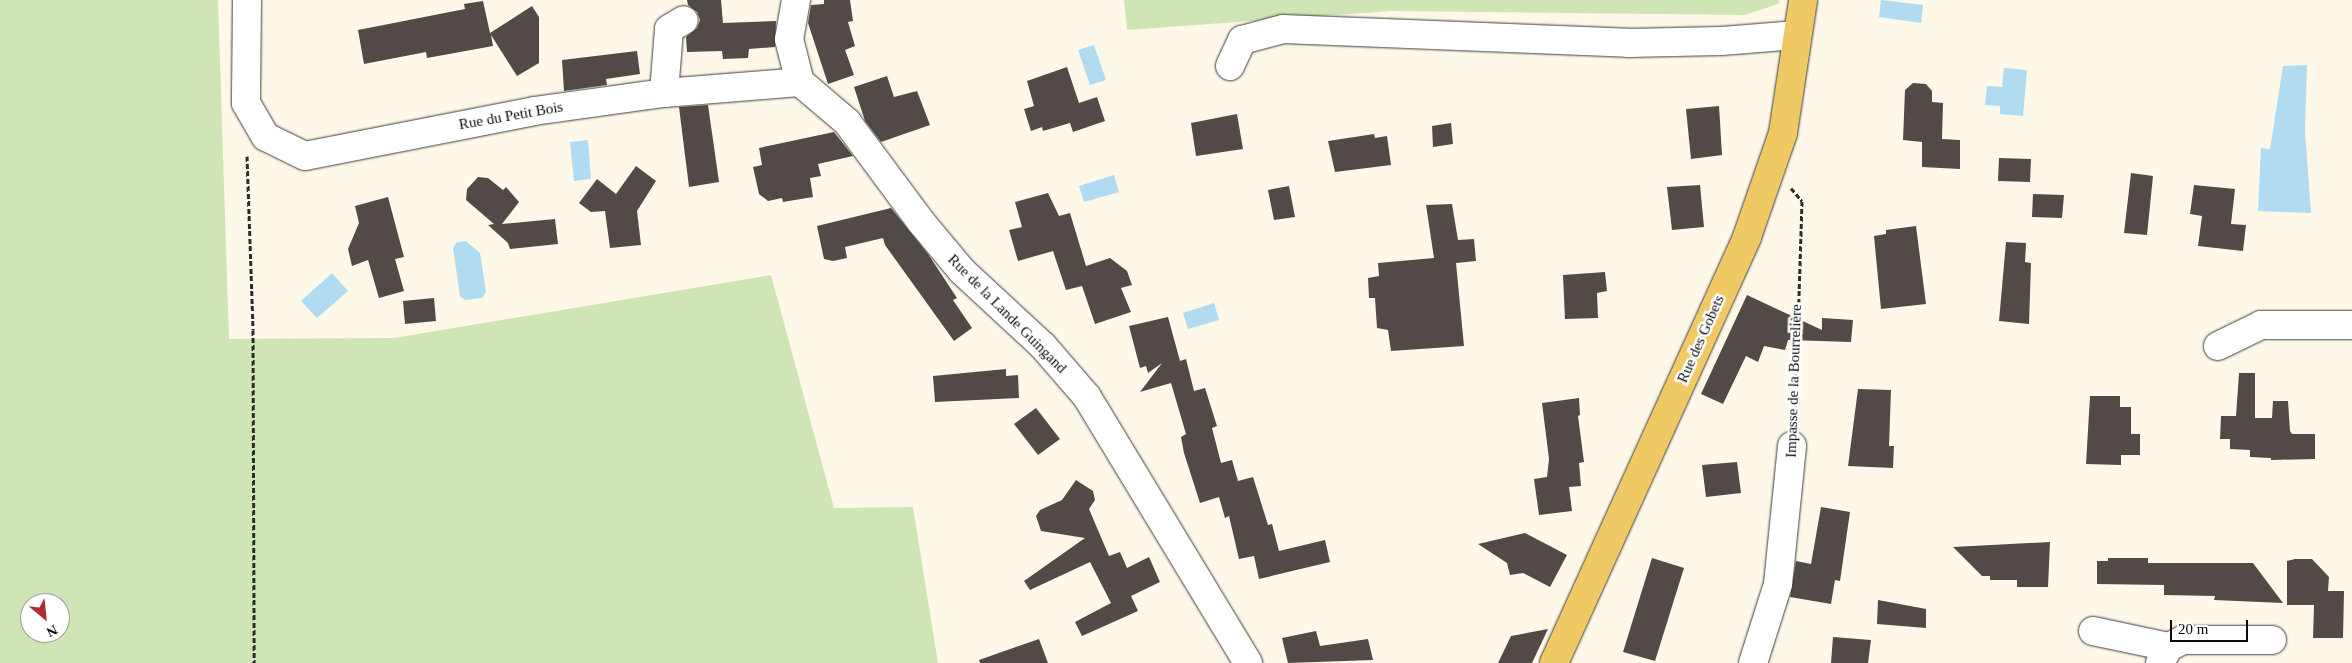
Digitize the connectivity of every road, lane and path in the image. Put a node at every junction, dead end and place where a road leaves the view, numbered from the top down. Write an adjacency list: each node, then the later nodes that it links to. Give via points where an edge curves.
1 (247, 0): 8 (street, Rue du Petit Bois, via 246,103 266,137 305,156 534,111)
2 (796, 0): 7 (street, via 789,39)
3 (1802, 0): 5 (main road, Rue des Gobets)
4 (684, 20): 8 (street, via 669,29)
5 (1798, 35): 6 (street, via 1628,43 1283,29 1242,40); 10 (main road, Rue des Gobets, via 1783,133)
6 (1230, 66)
7 (800, 82): 8 (street, Rue du Petit Bois); 18 (street, Rue de la Lande Guingand, via 847,122 921,222 962,271 1043,346 1087,397)
8 (664, 93)
9 (247, 153): 17 (path, via 253,330)
10 (1772, 164): 13 (path, Impasse de la Bourrelière, via 1802,201); 19 (main road, Rue des Gobets, via 1747,237)
11 (2352, 324): 12 (street, via 2261,325)
12 (2218, 346)
13 (1792, 446): 20 (street, Impasse de la Bourrelière, via 1778,584)
14 (2093, 631): 16 (street)
15 (2272, 640): 16 (street, via 2183,640)
16 (2164, 655)
17 (254, 663)
18 (1248, 663)
19 (1554, 663)
20 (1754, 663)

